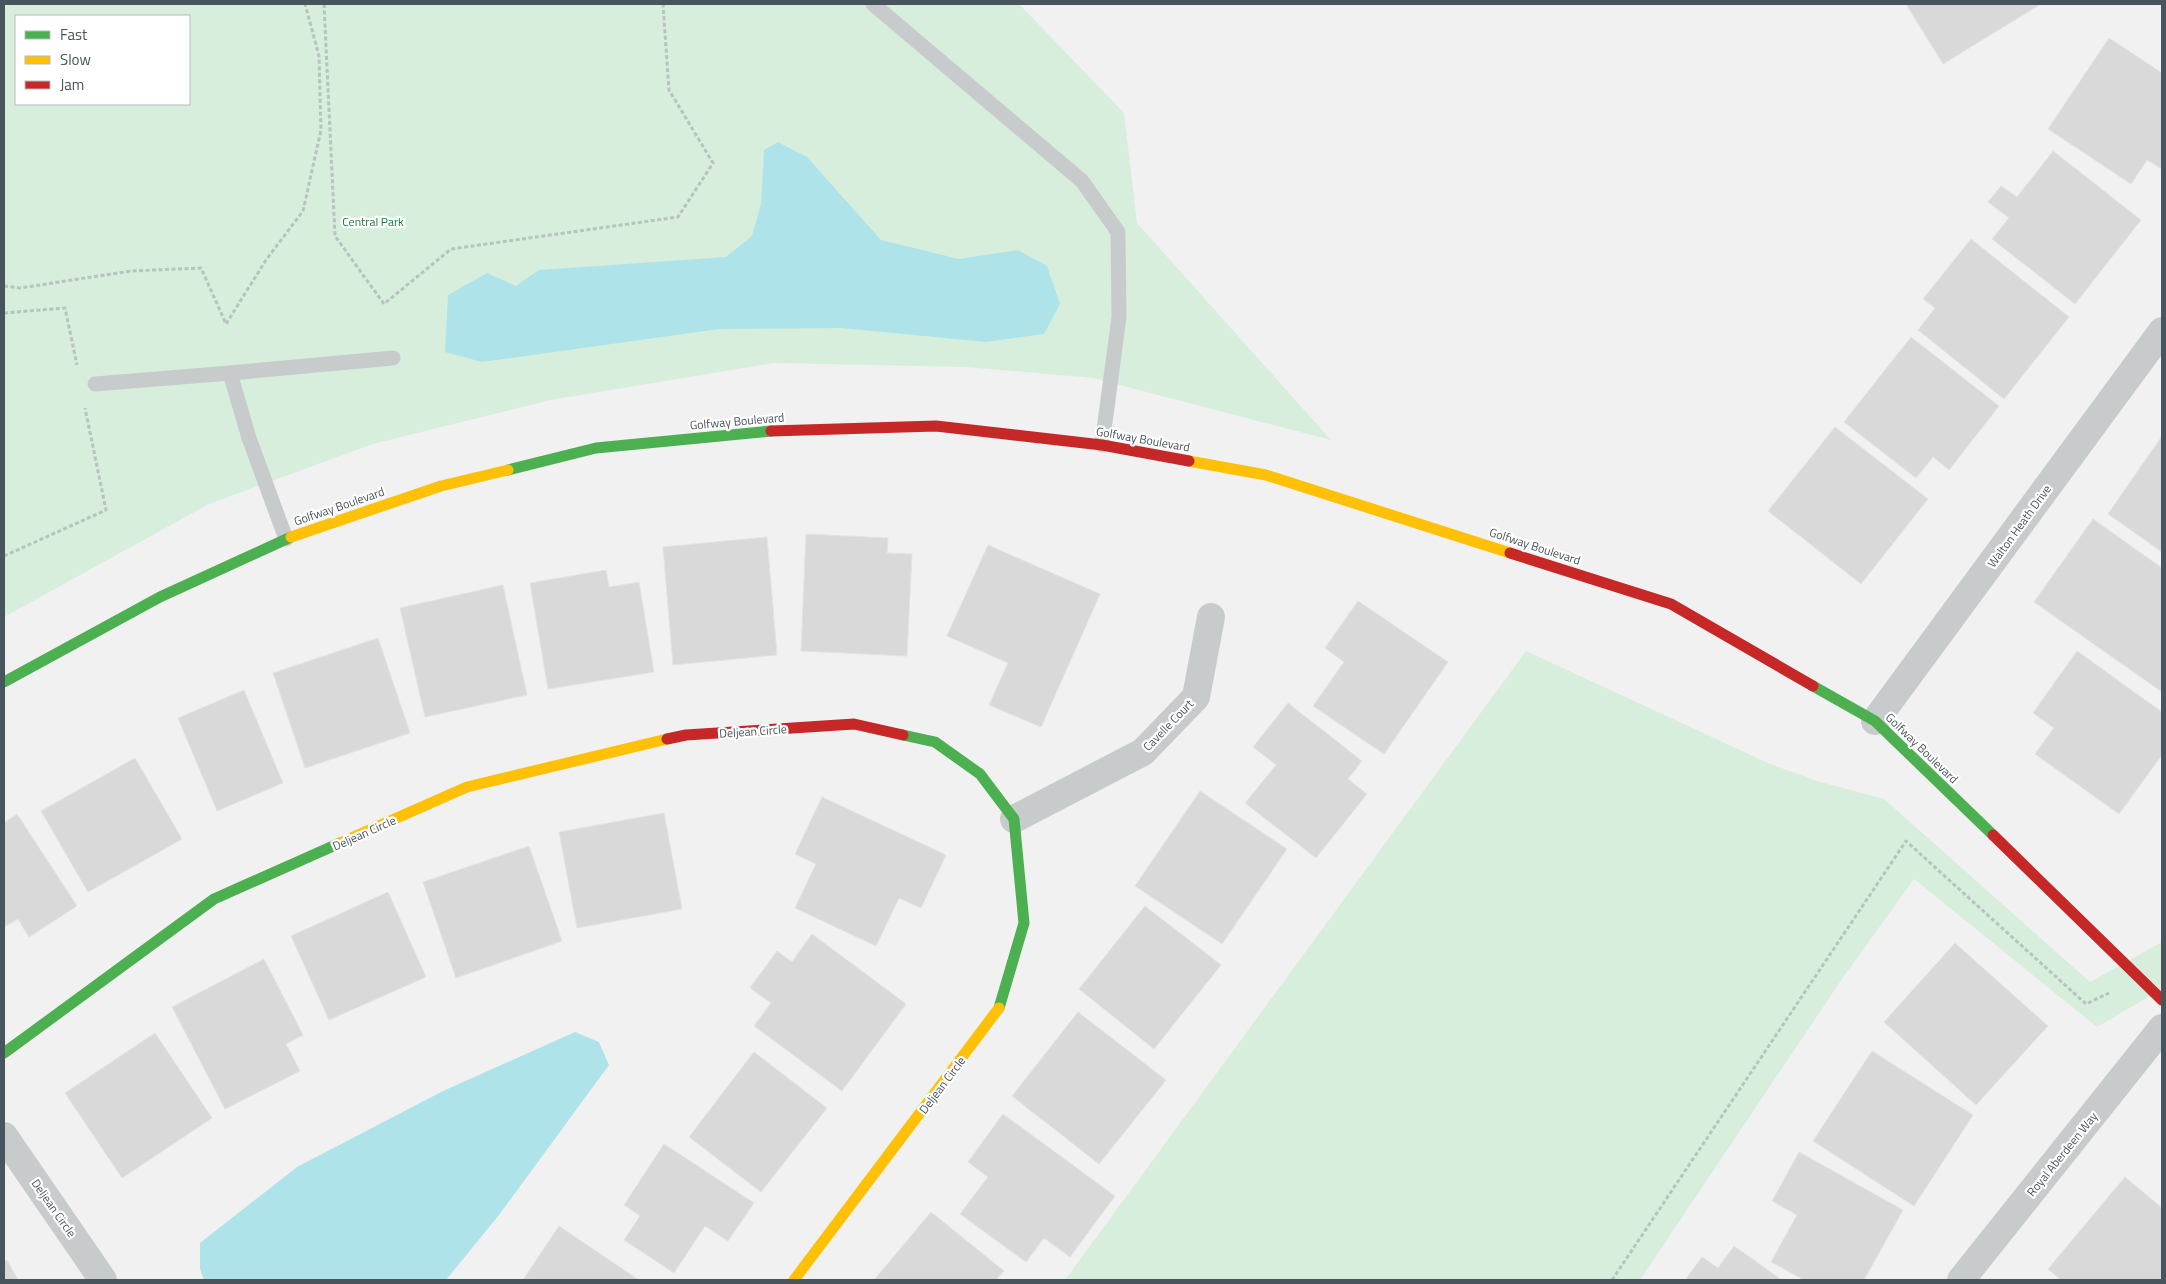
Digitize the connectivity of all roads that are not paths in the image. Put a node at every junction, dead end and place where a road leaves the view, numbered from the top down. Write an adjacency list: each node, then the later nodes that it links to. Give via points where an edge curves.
1 (873, 4): 6 (lane, via 1082,181 1118,232 1119,317)
2 (2162, 331): 10 (street, Walton Heath Drive)
3 (393, 358): 4 (lane)
4 (230, 373): 5 (lane); 7 (lane, via 249,438)
5 (96, 384)
6 (1102, 445): 7 (street, Golfway Boulevard, via 936,426 781,430 596,448 440,486); 10 (street, Golfway Boulevard, via 1266,475 1672,604)
7 (286, 539): 9 (street, Golfway Boulevard, via 160,597)
8 (1211, 616): 11 (street, Cavelle Court, via 1196,697 1143,752)
9 (4, 682)
10 (1876, 722): 12 (street, Golfway Boulevard)
11 (1014, 819): 14 (street, Deljean Circle, via 980,774 936,742 854,724 686,735 467,787 214,899); 17 (street, Deljean Circle, via 1024,923 999,1008)
12 (2162, 1000)
13 (2162, 1028): 18 (street, Royal Aberdeen Way)
14 (4, 1053)
15 (4, 1136): 16 (street, Deljean Circle)
16 (104, 1280)
17 (794, 1280)
18 (1961, 1280)

